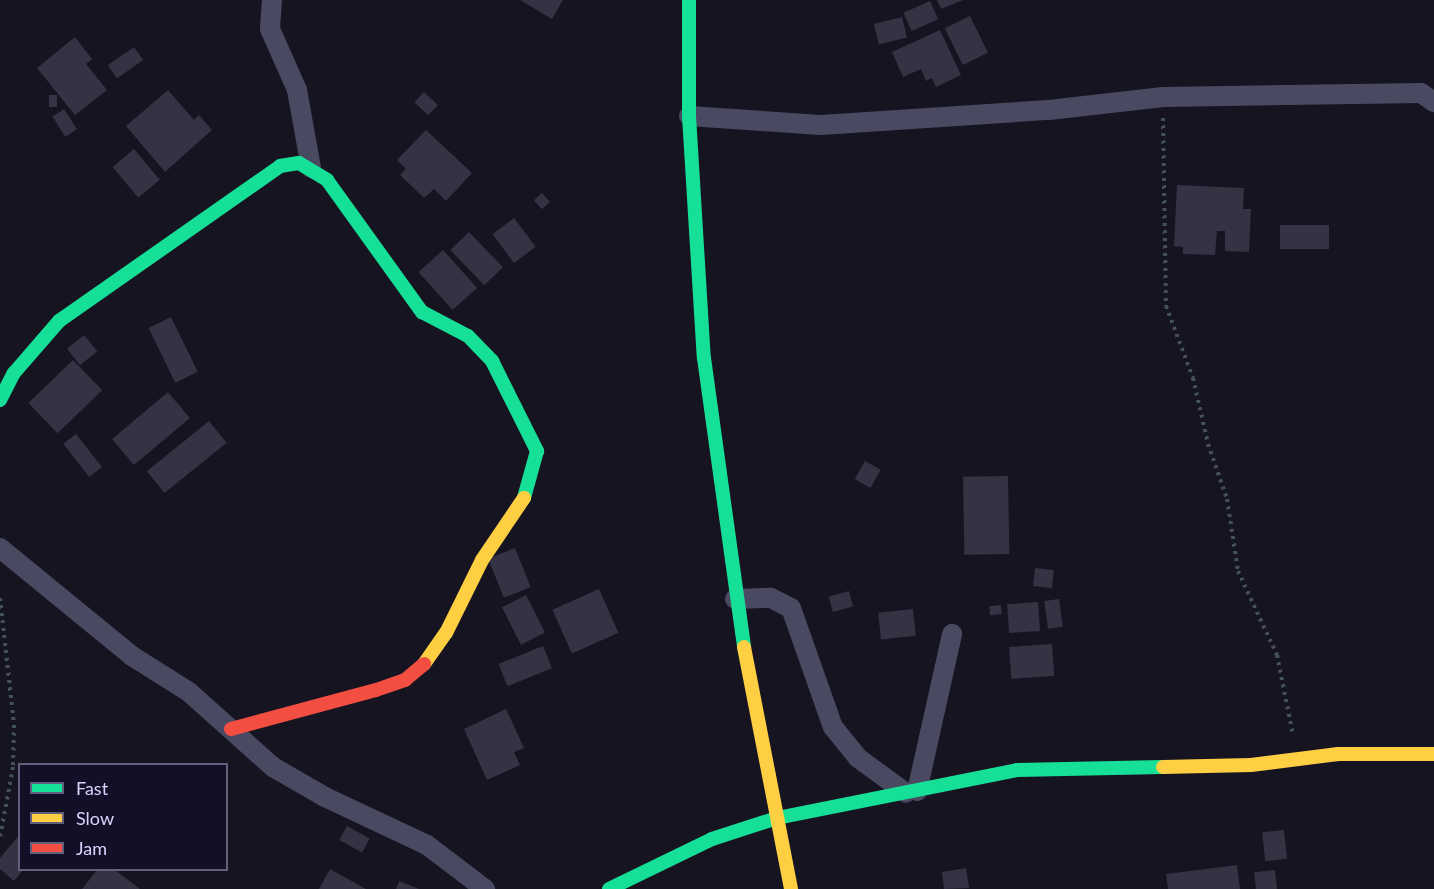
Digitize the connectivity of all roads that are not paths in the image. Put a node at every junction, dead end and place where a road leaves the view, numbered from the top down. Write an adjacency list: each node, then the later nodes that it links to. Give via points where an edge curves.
1 (272, 0): 5 (street, via 270,28 297,90)
2 (689, 0): 4 (street)
3 (1434, 102): 4 (street, via 1421,93 1163,97 1049,110 821,125)
4 (689, 116): 8 (street, via 704,358)
5 (311, 168): 6 (street, via 298,163 280,165 59,321 14,373); 10 (street, via 327,180 422,312 468,336 492,361 537,451 536,465 524,498 482,560 446,633 424,664 405,680 376,690)
6 (0, 400)
7 (0, 548): 10 (street, via 132,656 189,692)
8 (735, 598): 12 (street, via 771,598 791,608 833,728 858,758); 13 (street)
9 (952, 634): 12 (street)
10 (231, 729): 14 (street, via 273,767 427,845)
11 (1434, 754): 12 (street, via 1338,754 1297,762 1017,770)
12 (912, 792): 13 (street)
13 (777, 818): 15 (street, via 712,839); 16 (street)
14 (485, 889)
15 (609, 889)
16 (791, 889)

